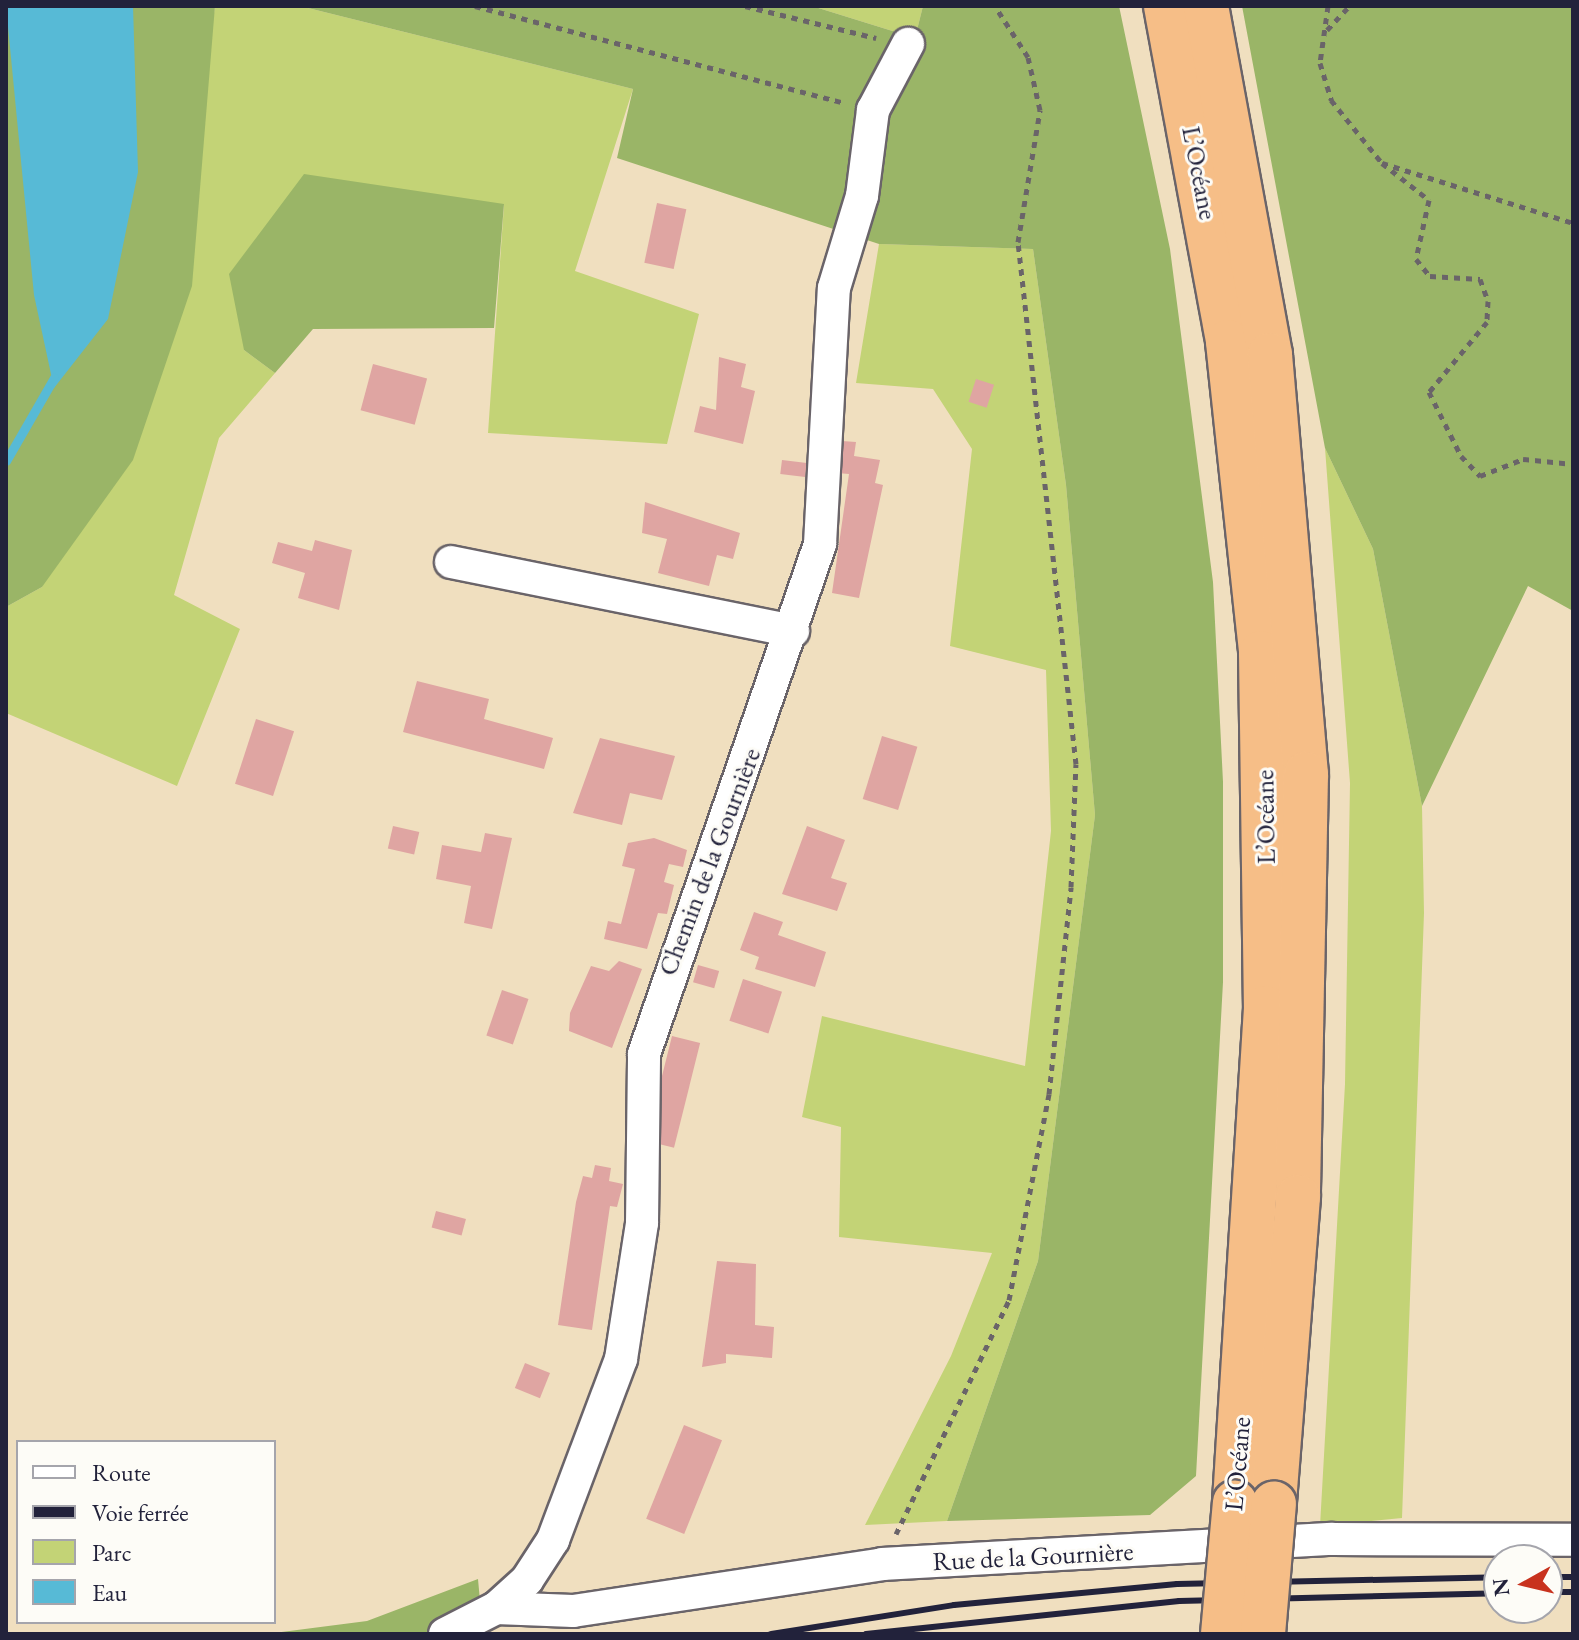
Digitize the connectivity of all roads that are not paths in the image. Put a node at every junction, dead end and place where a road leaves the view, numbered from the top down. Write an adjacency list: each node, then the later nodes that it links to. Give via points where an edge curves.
1 (1166, 6): 6 (highway, L’Océane, via 1228,342 1261,668 1266,1008)
2 (1206, 6): 6 (highway, L’Océane, via 1270,355 1306,774 1299,1166)
3 (908, 44): 5 (street, Chemin de la Gournière, via 873,110 862,196 834,288 820,544)
4 (451, 562): 5 (street)
5 (793, 631): 8 (street, Chemin de la Gournière, via 644,1054 642,1223 621,1359 553,1540 527,1580)
6 (1254, 1503): 10 (highway, L’Océane, bridge); 11 (highway, L’Océane, bridge)
7 (1573, 1540): 8 (street, Rue de la Gournière, via 1332,1539 882,1564 573,1611)
8 (496, 1608): 9 (street, Chemin de la Gournière)
9 (445, 1634)
10 (1223, 1634)
11 (1263, 1634)

